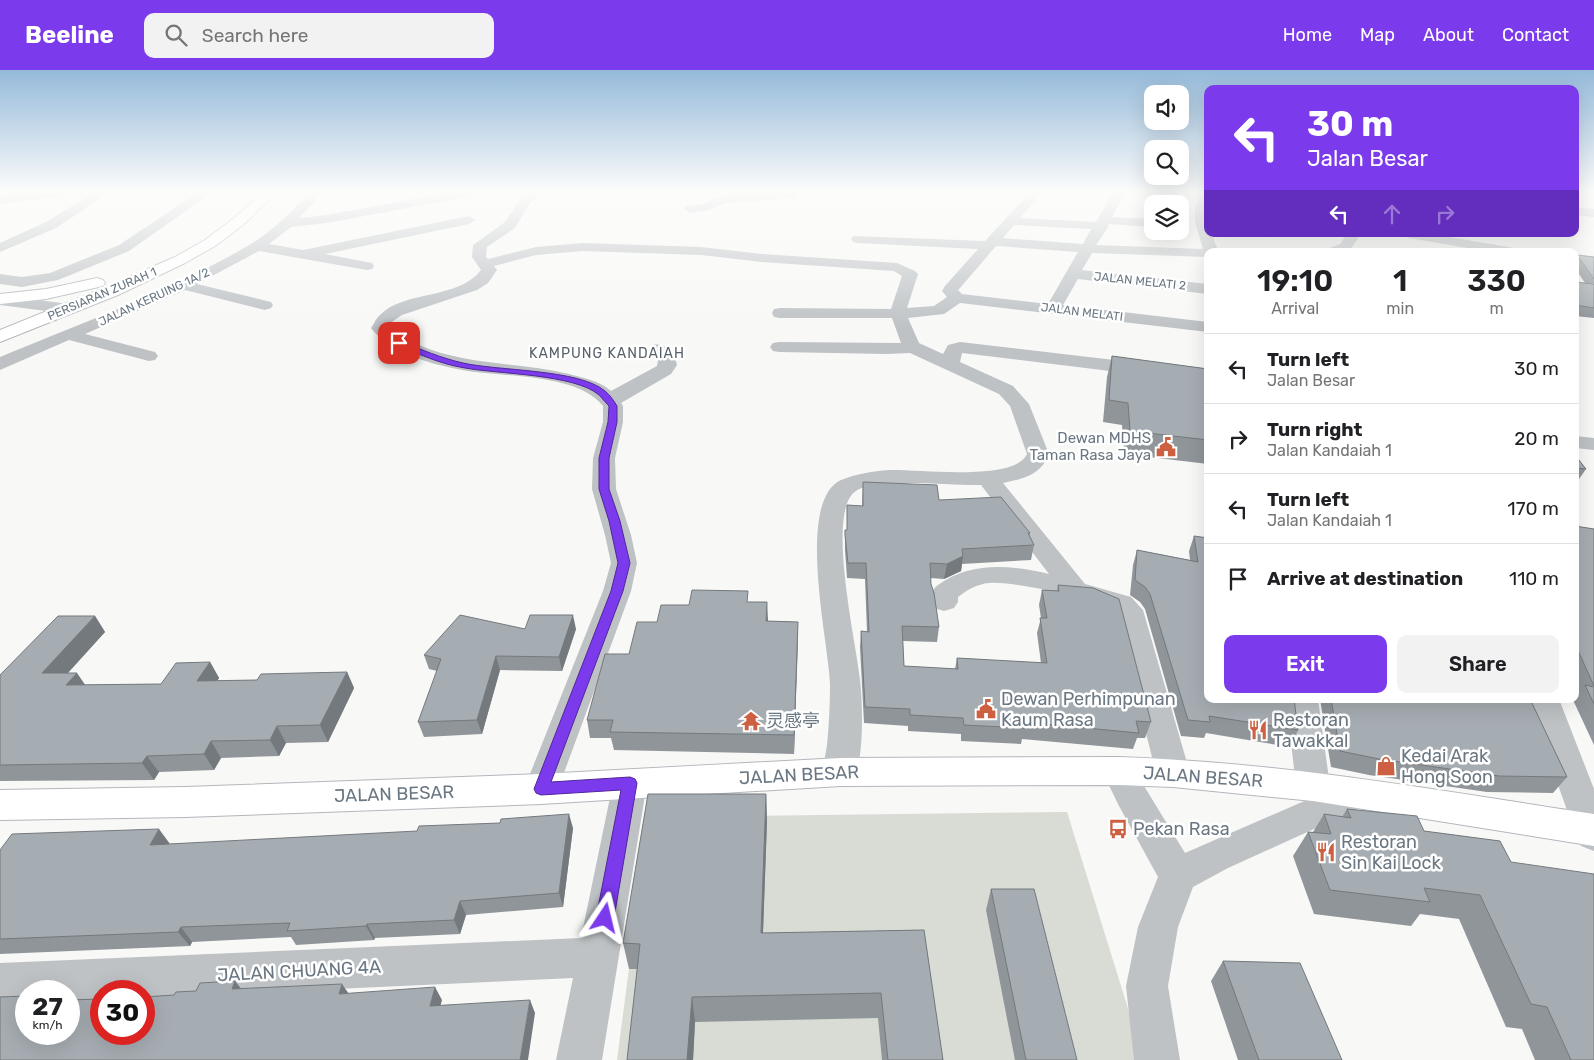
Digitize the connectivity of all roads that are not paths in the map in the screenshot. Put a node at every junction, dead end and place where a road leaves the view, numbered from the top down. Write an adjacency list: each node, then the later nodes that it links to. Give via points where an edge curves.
1 (23, 237): 16 (street)
2 (140, 237): 27 (street, via 124,248 53,277 22,282)
3 (194, 237): 26 (main road, PERSIARAN ZURAH 1, via 149,266)
4 (218, 237): 34 (main road, PERSIARAN ZURAH 1, via 180,260)
5 (269, 237): 15 (street, JALAN KERUING 1A/2)
6 (386, 237): 22 (street)
7 (492, 237): 23 (street, via 480,245 479,257)
8 (995, 237): 14 (street)
9 (1094, 237): 17 (street)
10 (1202, 237): 18 (street)
11 (1352, 237): 19 (street)
12 (1428, 237): 20 (street)
13 (858, 239): 14 (street)
14 (990, 243): 17 (street); 30 (street, via 950,291)
15 (257, 246): 22 (street); 28 (street, JALAN KERUING 1A/2)
16 (0, 248)
17 (1088, 248): 21 (street); 25 (street)
18 (1209, 248)
19 (1342, 248)
20 (1491, 248)
21 (1204, 253)
22 (304, 254): 24 (street)
23 (486, 264): 37 (street, via 536,251 582,246 883,265 897,267 910,274 899,305); 49 (street, via 490,270 478,282 400,311 386,319 380,328 390,338 430,356 464,366 555,376 601,392)
24 (367, 266)
25 (1073, 274): 29 (street, JALAN MELATI 2); 35 (street)
26 (118, 278): 31 (main road, via 67,291); 33 (main road, PERSIARAN ZURAH 1)
27 (0, 279)
28 (183, 285): 32 (street); 40 (street, JALAN KERUING 1A/2)
29 (1204, 289)
30 (957, 298): 35 (street, JALAN MELATI); 37 (street, via 938,310)
31 (0, 299): 33 (street)
32 (265, 305)
33 (46, 306): 34 (street); 38 (main road, PERSIARAN ZURAH 1)
34 (69, 309): 41 (main road, PERSIARAN ZURAH 1)
35 (1053, 309): 39 (street, JALAN MELATI)
36 (780, 313): 37 (street)
37 (901, 314): 43 (street, via 907,338)
38 (0, 324)
39 (1204, 327)
40 (69, 335): 45 (street); 47 (street, JALAN KERUING 1A/2)
41 (0, 336)
42 (779, 347): 43 (street)
43 (913, 347): 46 (street)
44 (658, 349): 49 (street, via 667,360 664,370)
45 (149, 356)
46 (950, 363): 48 (street, via 954,349 960,347); 52 (street, via 1006,390 1019,404 1038,454 1025,469)
47 (0, 364)
48 (1204, 377)
49 (609, 401): 62 (street, via 613,406 613,422 604,458 604,489 624,563 617,591)
50 (1579, 442): 51 (street)
51 (1594, 444)
52 (986, 478): 53 (street); 58 (street, via 882,477 859,480 844,486 838,494 829,521 829,552 846,681)
53 (1075, 589): 54 (street, via 1004,575 981,575 953,584 944,594); 59 (street, via 1106,596 1128,610)
54 (944, 602)
55 (1303, 703): 61 (street)
56 (1545, 703): 65 (street)
57 (1119, 771): 58 (main road, JALAN BESAR); 59 (main road, JALAN BESAR); 66 (street, via 1130,796)
58 (841, 772): 60 (main road, JALAN BESAR)
59 (1173, 774): 61 (main road, JALAN BESAR)
60 (630, 783): 62 (main road, JALAN BESAR); 67 (street)
61 (1313, 786): 63 (main road, JALAN BESAR)
62 (541, 789): 64 (main road, JALAN BESAR)
63 (1359, 793): 65 (main road, JALAN BESAR); 66 (street, via 1214,856)
64 (3, 808)
65 (1593, 831)
66 (1178, 876): 70 (street, via 1158,927 1147,986)
67 (598, 957): 68 (street, JALAN CHUANG 4A); 69 (street)
68 (0, 984)
69 (579, 1060)
70 (1157, 1060)

